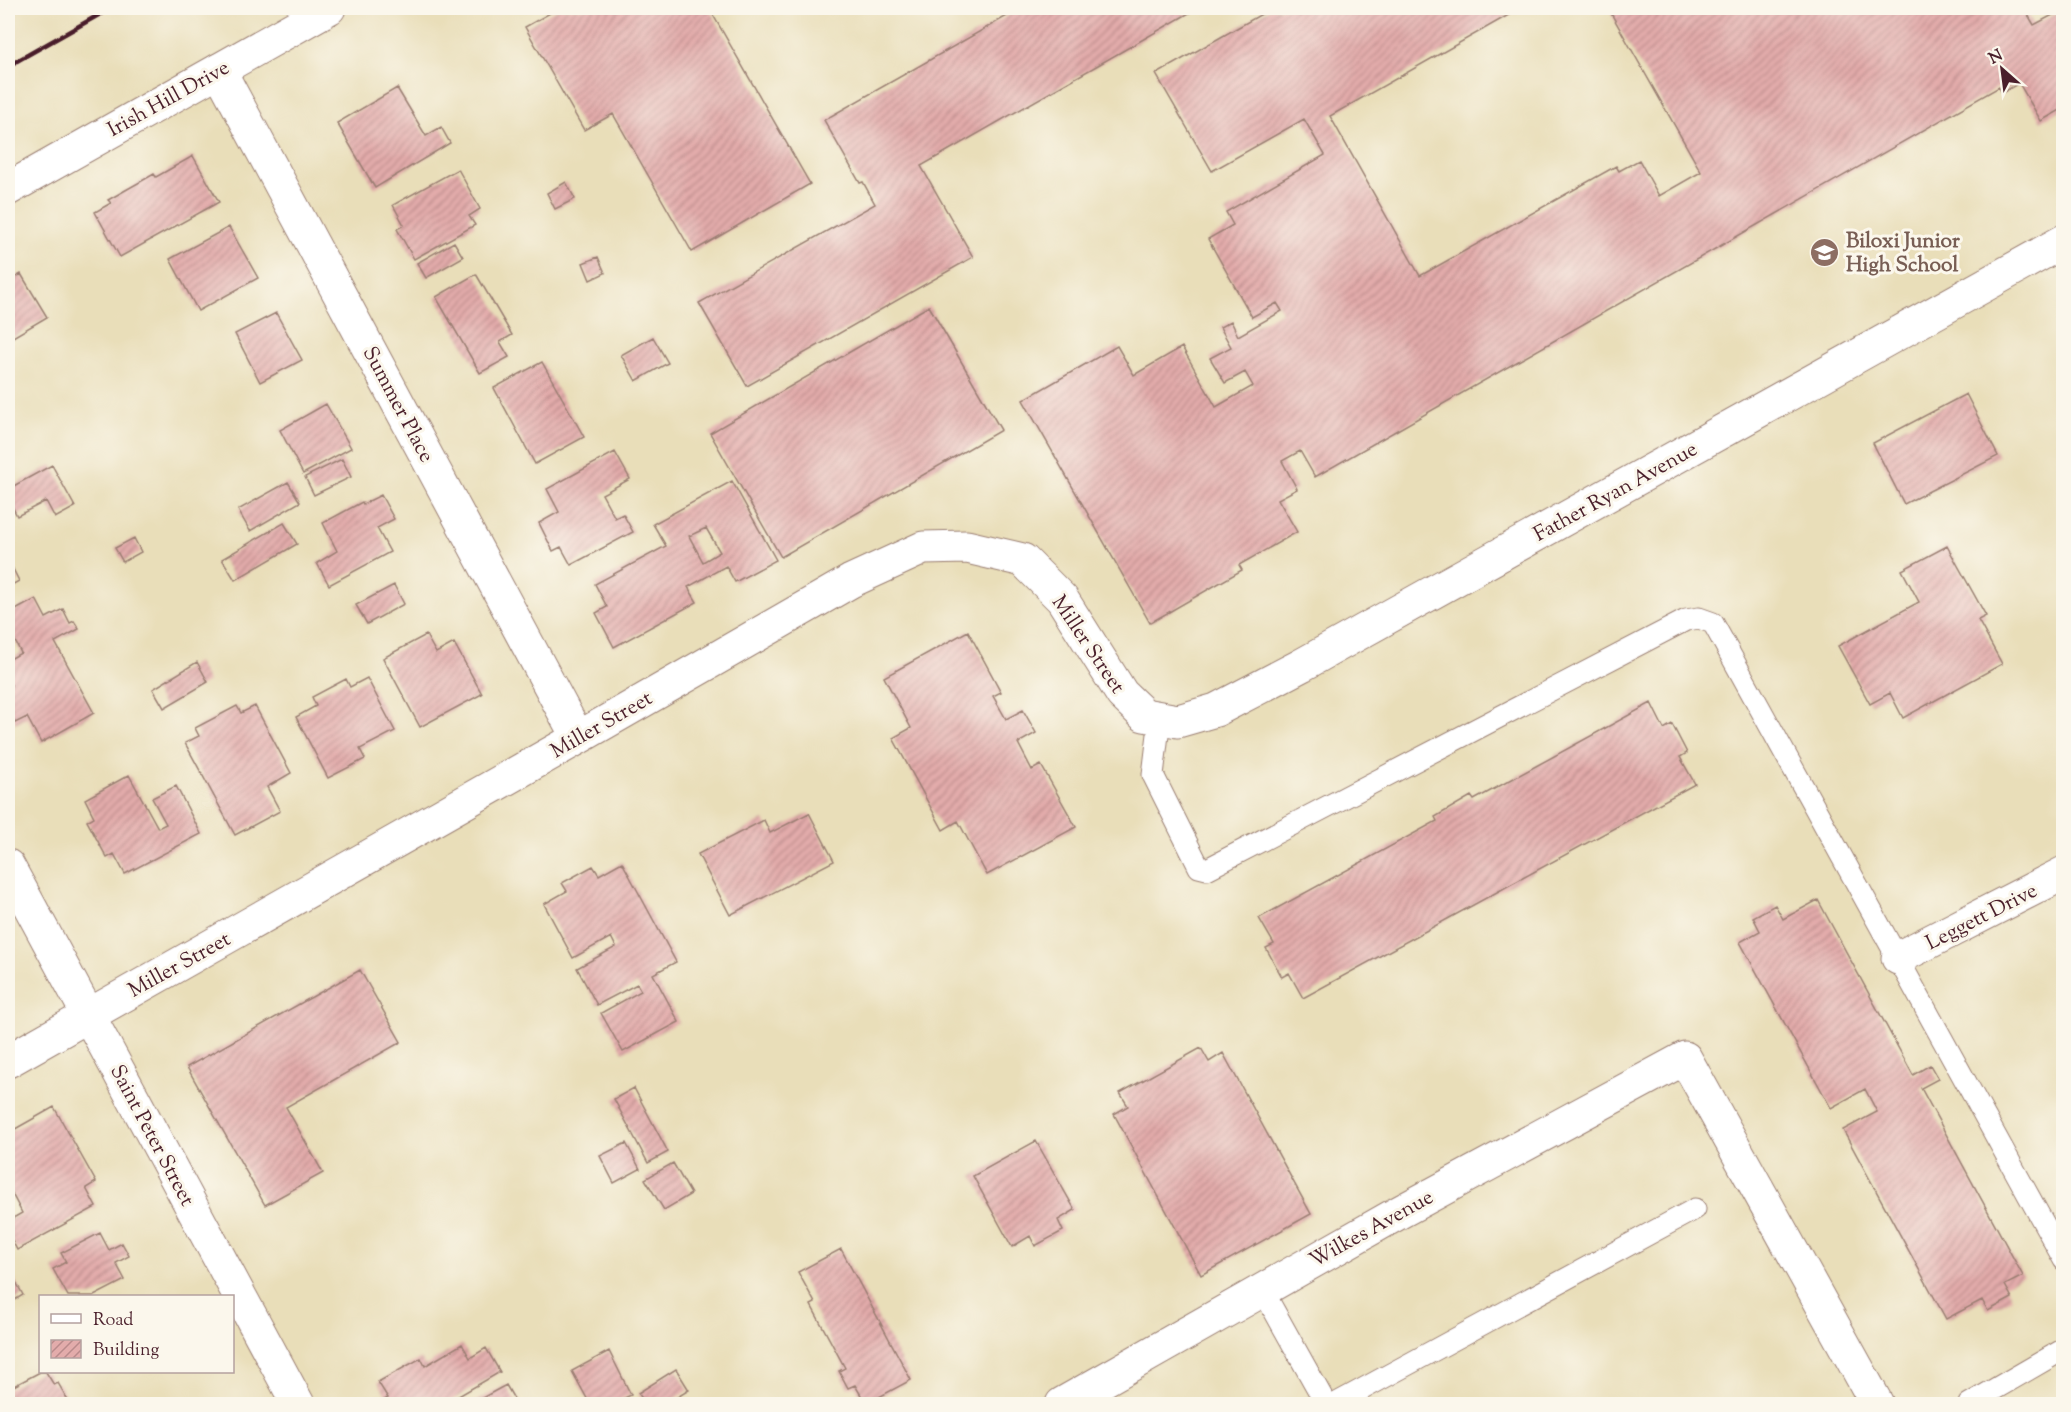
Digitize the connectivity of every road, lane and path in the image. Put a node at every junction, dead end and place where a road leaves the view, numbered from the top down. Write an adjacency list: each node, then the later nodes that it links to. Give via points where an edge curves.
1 (329, 8): 2 (street, Irish Hill Drive)
2 (219, 69): 3 (street, Irish Hill Drive); 6 (street, Summer Place)
3 (8, 189)
4 (2064, 241): 5 (street, Father Ryan Avenue, via 1302,665 1216,710 1178,721)
5 (1160, 718): 6 (street, Miller Street, via 1144,715 1122,694 1062,598 1023,560 967,547 923,548 851,580); 9 (lane, via 1153,775 1199,867 1207,869 1686,620 1699,618 1713,623)
6 (578, 738): 10 (street, Miller Street)
7 (8, 866): 10 (street, Saint Peter Street)
8 (2064, 873): 9 (street, Leggett Drive)
9 (1898, 958): 13 (lane)
10 (88, 1015): 11 (street, Miller Street); 16 (street, Saint Peter Street)
11 (8, 1061)
12 (1695, 1209): 19 (lane)
13 (2064, 1260)
14 (1262, 1289): 17 (street, Wilkes Avenue); 18 (lane); 20 (street, Wilkes Avenue, via 1685,1058)
15 (2064, 1349): 21 (lane)
16 (298, 1404)
17 (1062, 1404)
18 (1326, 1404)
19 (1335, 1404)
20 (1877, 1404)
21 (1970, 1404)

